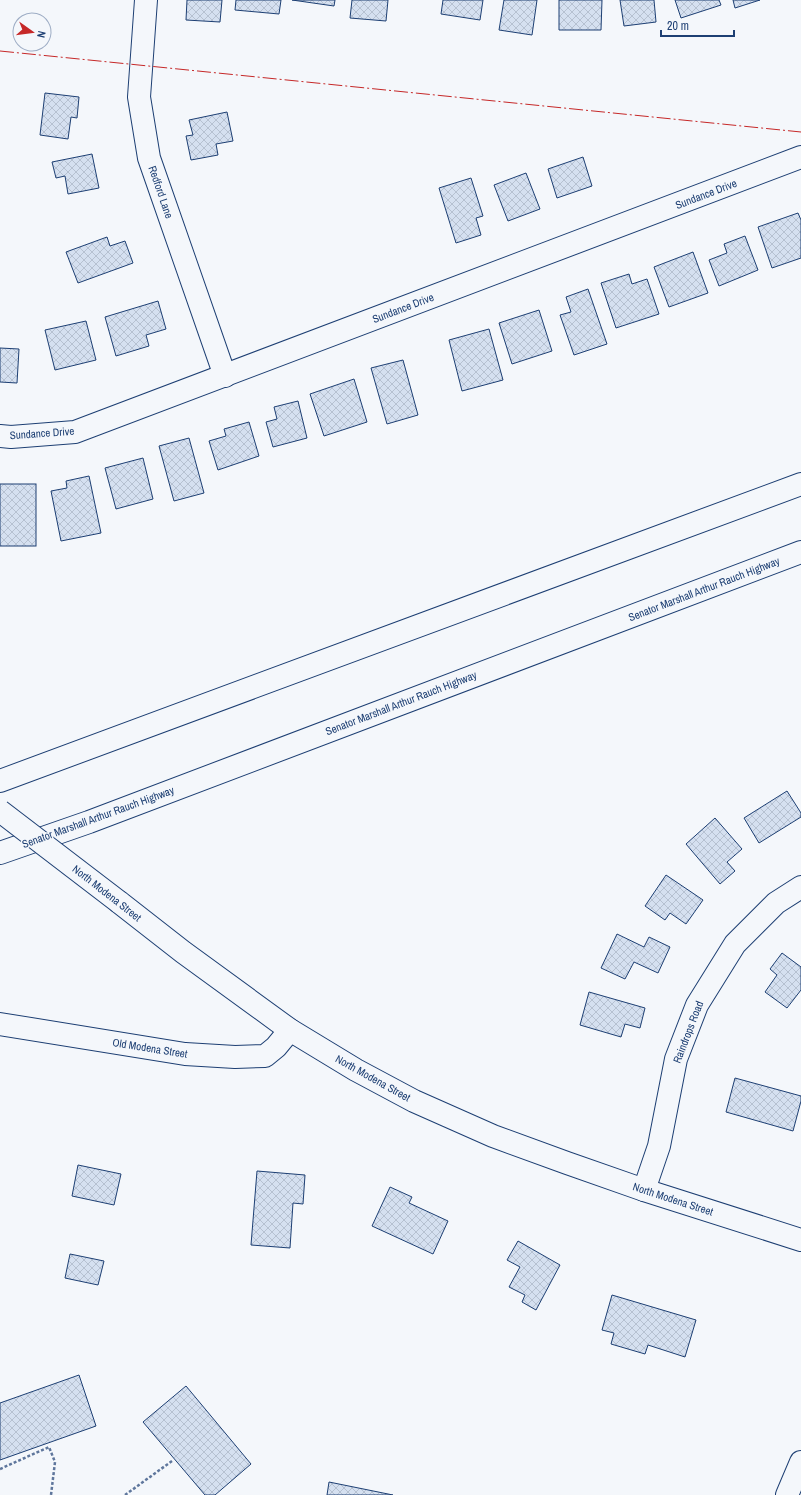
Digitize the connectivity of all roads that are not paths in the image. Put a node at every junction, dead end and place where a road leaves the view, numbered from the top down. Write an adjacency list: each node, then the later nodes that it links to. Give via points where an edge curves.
1 (146, 0): 3 (main road, Redford Lane, via 139,97 149,158)
2 (801, 156): 3 (main road, Sundance Drive)
3 (225, 376): 4 (main road, Sundance Drive, via 75,432)
4 (0, 436)
5 (801, 484): 7 (main road)
6 (801, 552): 9 (main road, Senator Marshall Arthur Rauch Highway, via 89,822)
7 (0, 781)
8 (0, 811): 12 (main road, North Modena Street, bridge, via 182,952)
9 (0, 853)
10 (801, 887): 13 (main road, Raindrops Road, via 776,903 735,944 697,1005 676,1059 659,1146)
11 (0, 1024): 12 (main road, Old Modena Street, via 185,1054 235,1058 265,1056)
12 (290, 1030): 13 (main road, North Modena Street, via 414,1101 493,1136)
13 (644, 1190): 14 (main road, North Modena Street)
14 (801, 1240)
15 (801, 1462): 16 (main road)
16 (787, 1495)

